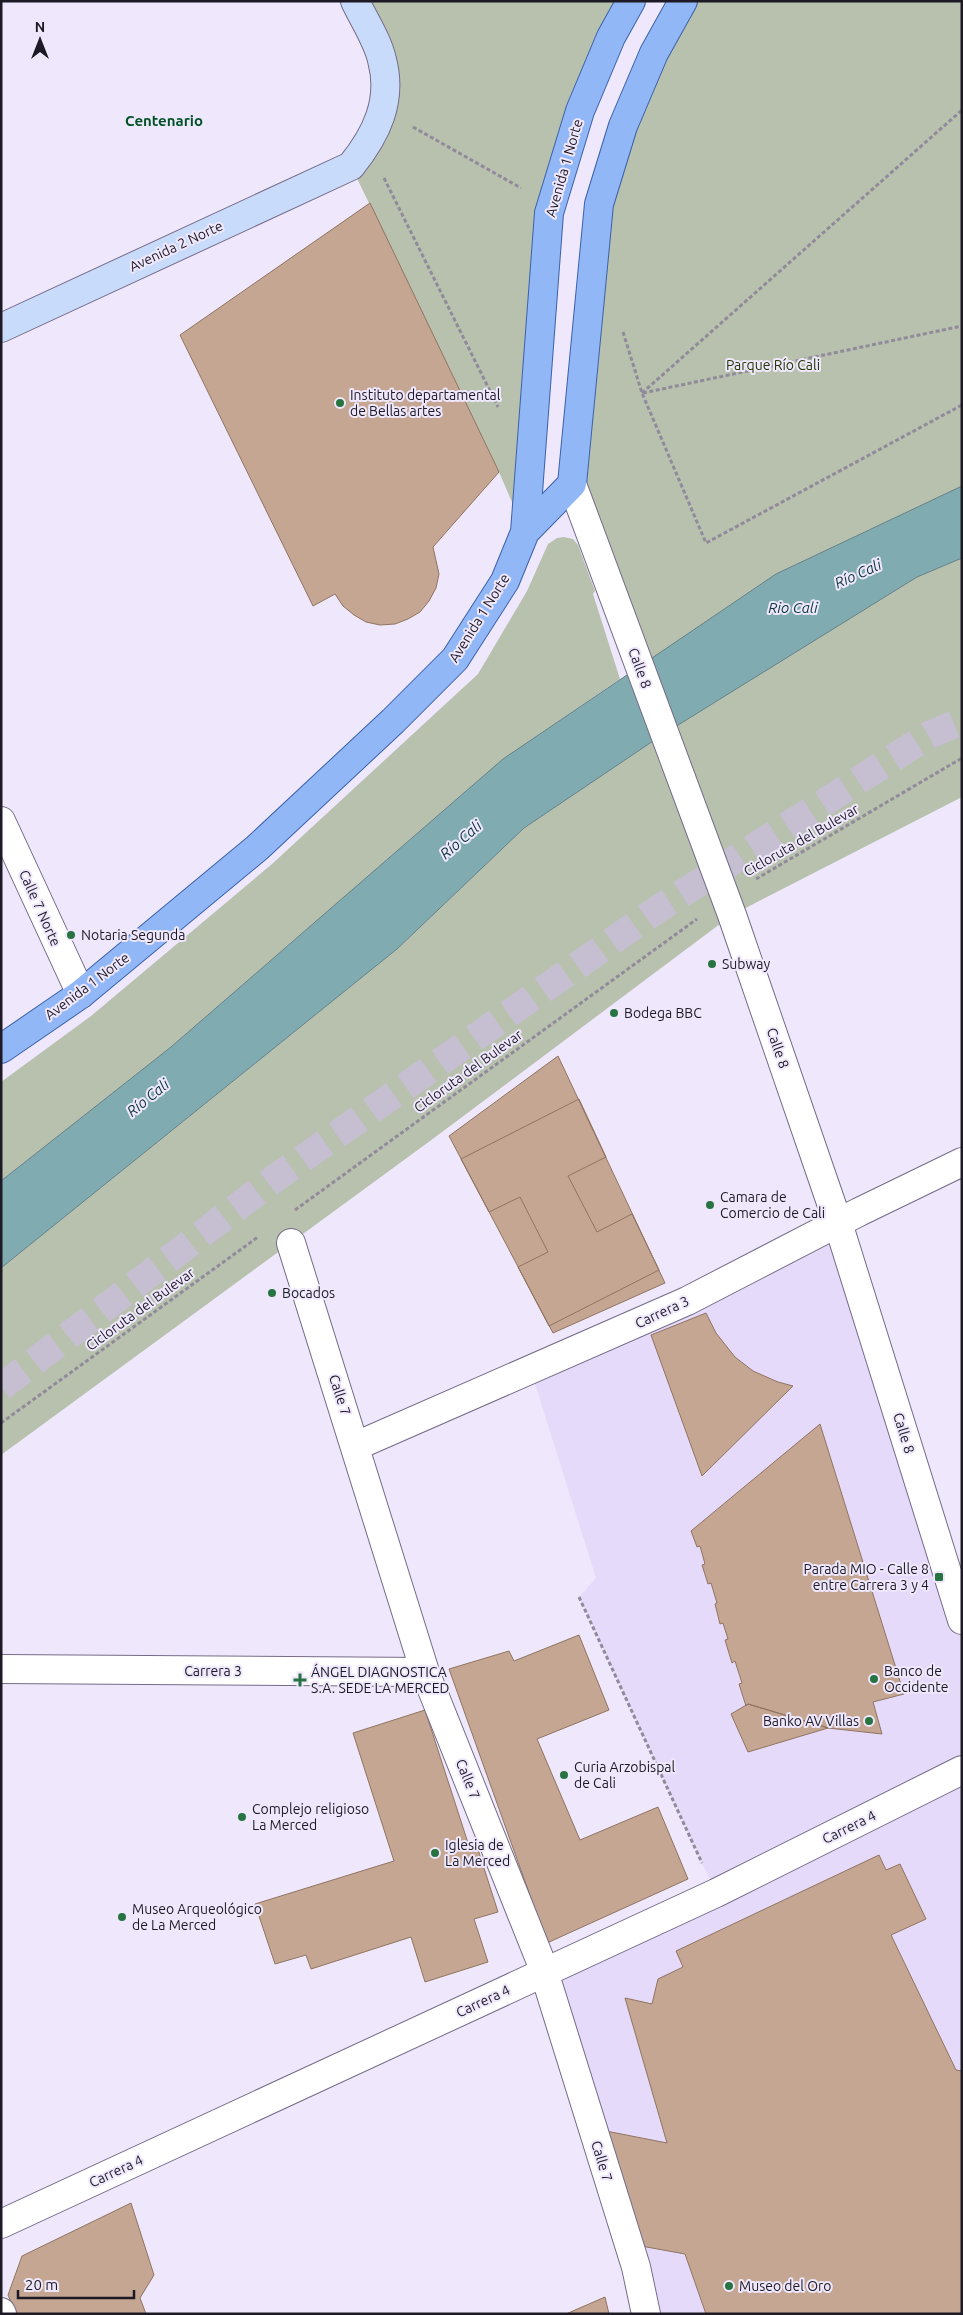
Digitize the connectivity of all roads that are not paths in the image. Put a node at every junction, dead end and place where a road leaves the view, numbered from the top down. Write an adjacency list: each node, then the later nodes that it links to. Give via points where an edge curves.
1 (355, 1): 4 (main road, Avenida 2 Norte, via 382,60 385,87 384,112 359,156)
2 (631, 1): 6 (main road, Avenida 1 Norte, via 611,37 580,111 549,213)
3 (682, 1): 5 (main road, via 654,53 627,117 599,204)
4 (1, 328)
5 (572, 484): 6 (main road); 11 (street, Calle 8, via 726,897)
6 (525, 532): 8 (main road, Avenida 1 Norte, via 505,581 455,659 257,848)
7 (1, 821): 8 (street, Calle 7 Norte)
8 (81, 994): 9 (main road, Avenida 1 Norte)
9 (1, 1048)
10 (962, 1162): 11 (street, Carrera 3)
11 (838, 1223): 13 (street, Carrera 3, via 688,1300); 14 (street, Calle 8)
12 (291, 1243): 13 (street, Calle 7)
13 (356, 1446): 16 (street, Calle 7)
14 (962, 1620)
15 (1, 1669): 16 (street, Carrera 3)
16 (425, 1672): 18 (street, Calle 7)
17 (962, 1770): 18 (street, Carrera 4, via 716,1893)
18 (545, 1973): 19 (street, Carrera 4); 20 (street, Calle 7, via 636,2267)
19 (1, 2224)
20 (646, 2314)

